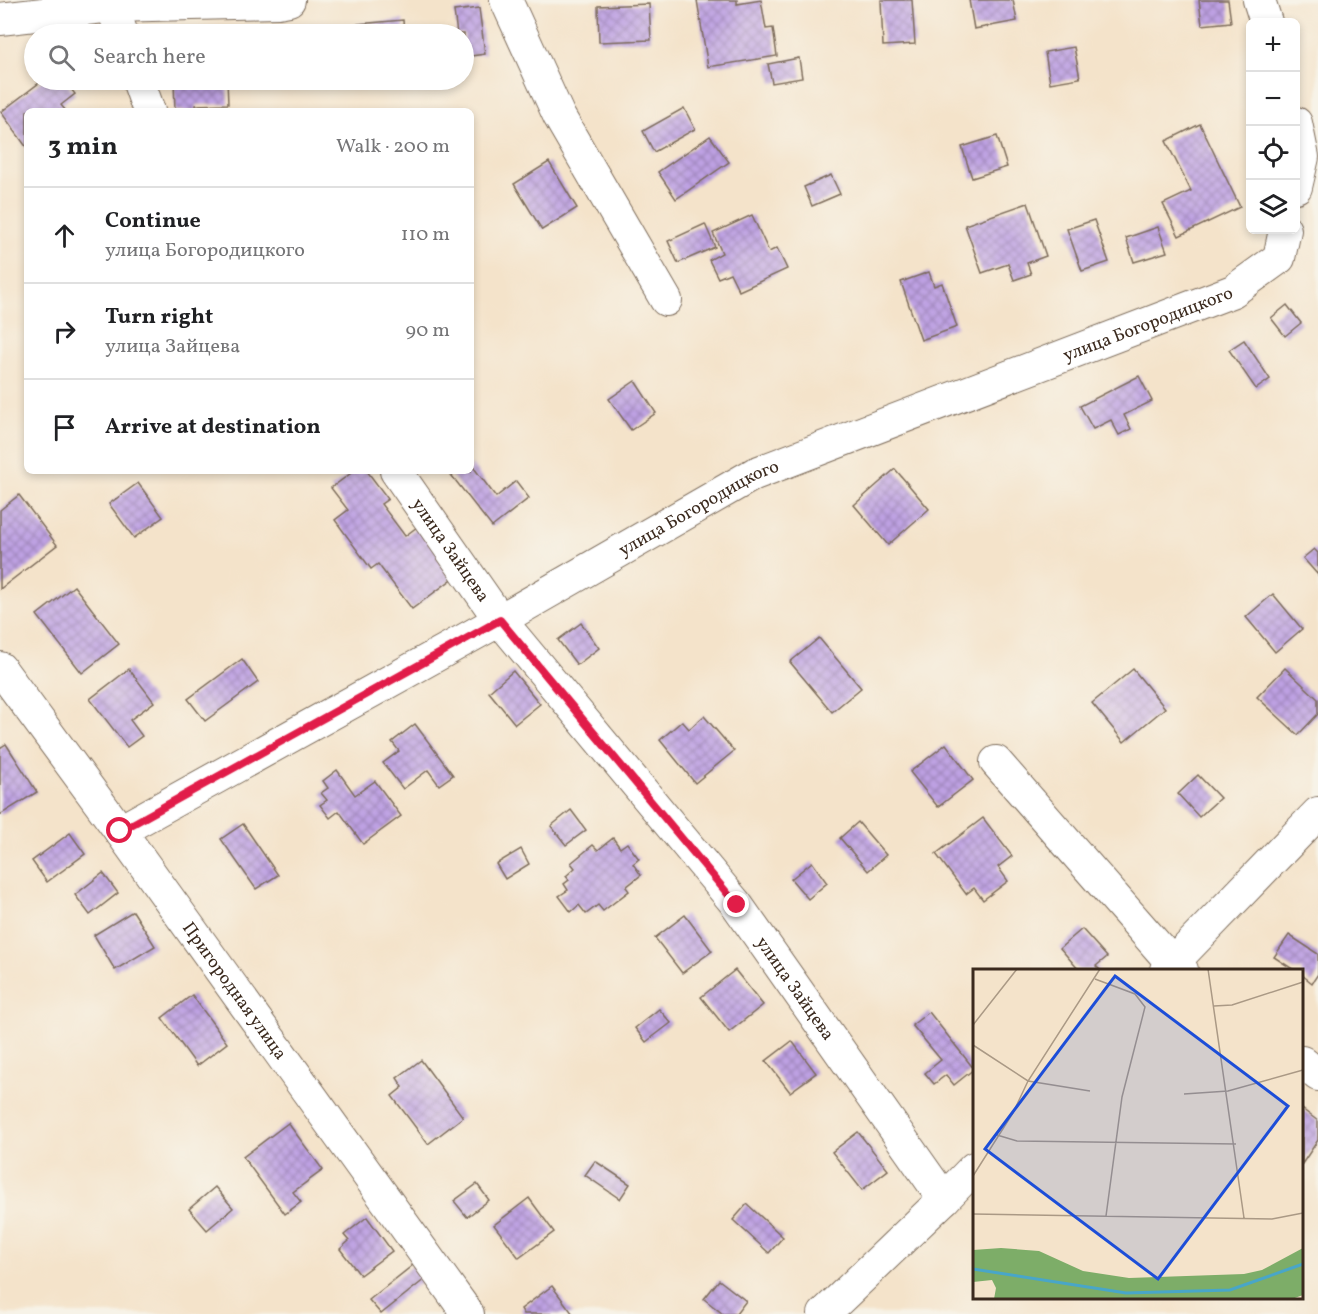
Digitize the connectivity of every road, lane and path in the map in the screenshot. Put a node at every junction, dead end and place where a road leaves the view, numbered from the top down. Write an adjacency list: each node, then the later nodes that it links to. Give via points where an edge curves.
1 (289, 0): 4 (street)
2 (506, 0): 13 (street, via 559,116)
3 (1259, 0): 5 (street)
4 (112, 6): 6 (street); 7 (street)
5 (1265, 18)
6 (0, 19)
7 (118, 24)
8 (142, 90): 9 (street)
9 (148, 108)
10 (1297, 126): 11 (street, via 1303,157)
11 (1298, 180)
12 (1284, 234): 15 (street, улица Богородицкого, via 1279,258 1233,291 754,474)
13 (666, 300)
14 (398, 474): 15 (street, улица Зайцева)
15 (500, 620): 19 (street, улица Богородицкого); 24 (street, улица Зайцева, via 737,905)
16 (0, 668): 19 (street, Пригородная улица)
17 (996, 762): 20 (street)
18 (1318, 813): 20 (street)
19 (120, 831): 25 (street, Пригородная улица)
20 (1174, 968)
21 (1303, 1063): 22 (street)
22 (1318, 1075)
23 (973, 1170): 24 (street)
24 (944, 1199): 26 (street)
25 (468, 1314)
26 (824, 1314)

